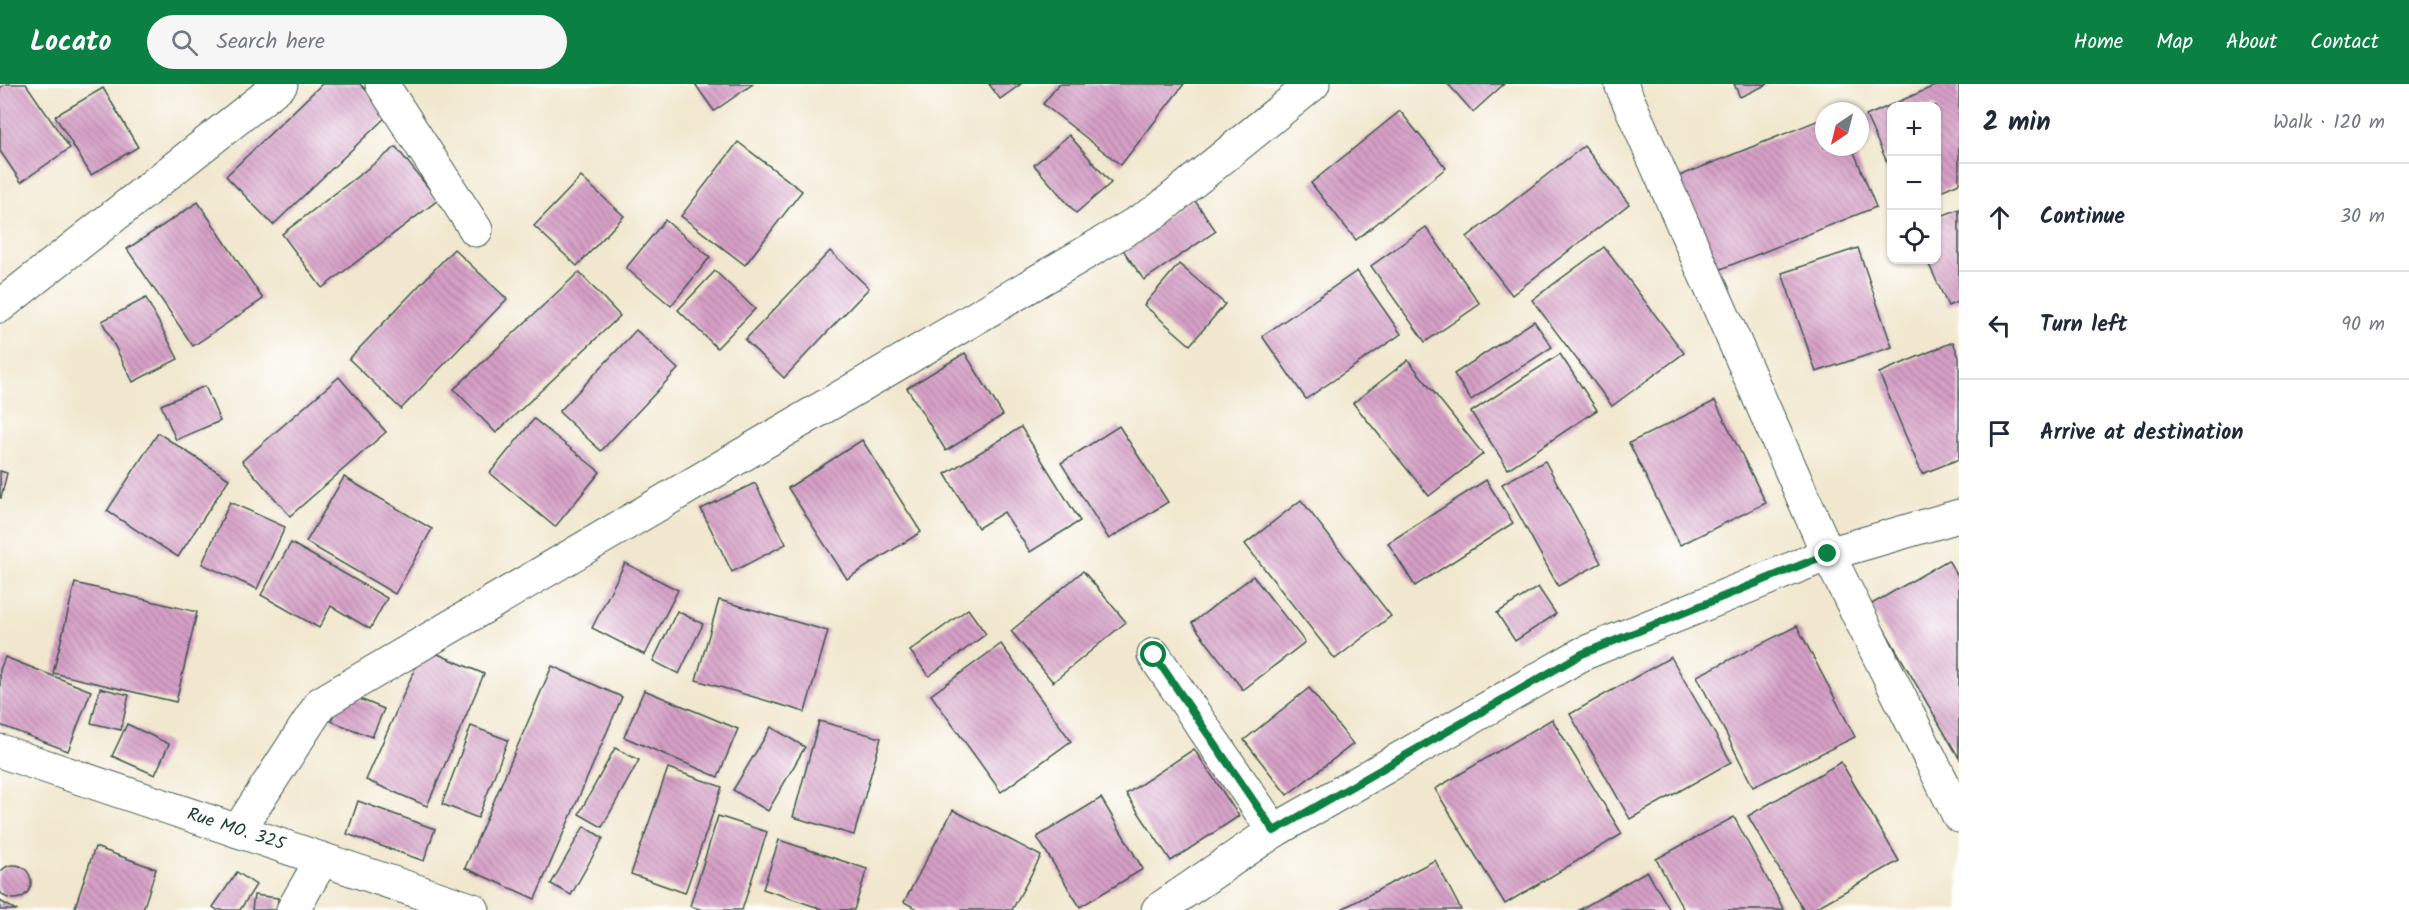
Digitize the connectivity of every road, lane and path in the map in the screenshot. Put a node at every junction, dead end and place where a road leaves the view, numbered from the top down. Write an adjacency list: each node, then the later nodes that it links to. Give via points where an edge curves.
1 (281, 84): 6 (street)
2 (382, 84): 5 (street)
3 (1313, 84): 12 (street, via 1157,211 321,703)
4 (1621, 84): 8 (street)
5 (476, 230)
6 (0, 306)
7 (1959, 516): 8 (street)
8 (1828, 554): 11 (street); 13 (street, via 1582,654)
9 (1154, 655): 13 (street)
10 (0, 751): 12 (street, Rue MO. 325)
11 (1959, 816)
12 (237, 831): 14 (street, Rue MO. 325)
13 (1274, 831): 17 (street)
14 (322, 859): 15 (street); 16 (street, Rue MO. 325)
15 (293, 910)
16 (473, 910)
17 (1158, 910)

